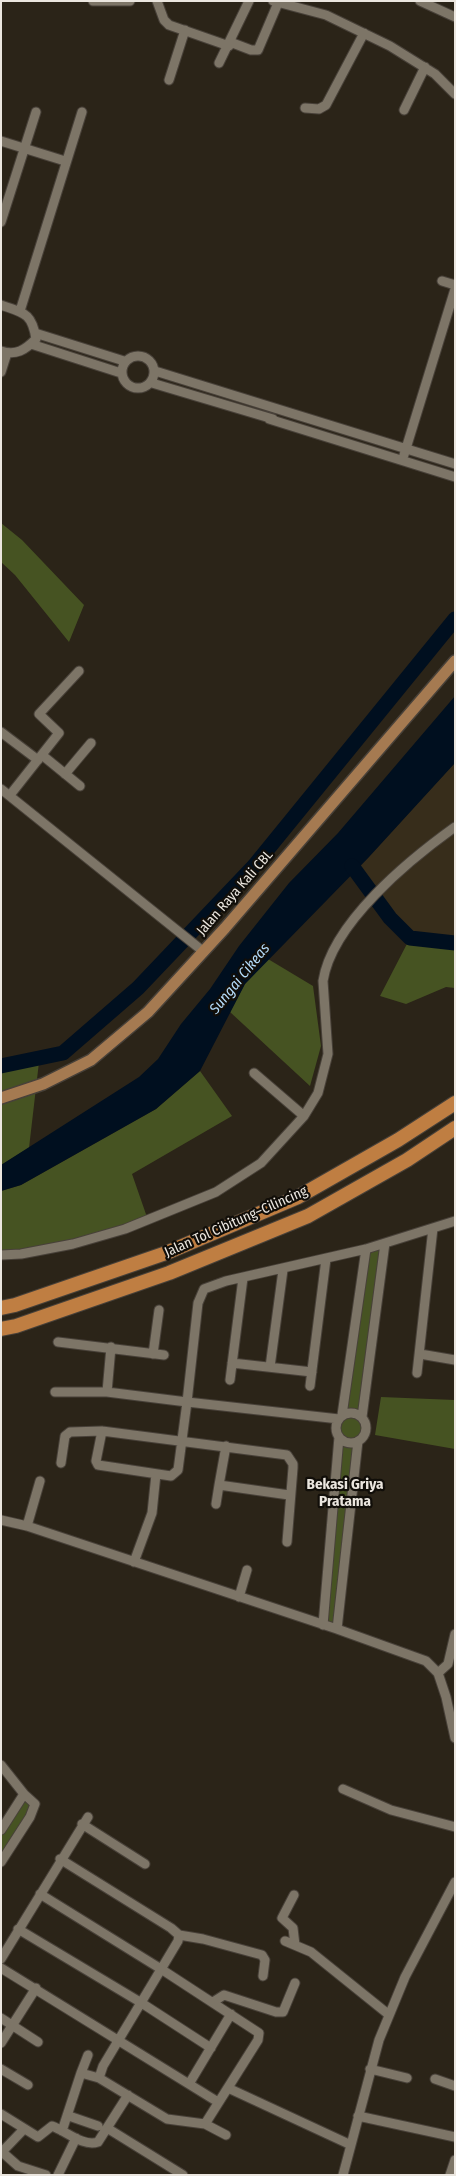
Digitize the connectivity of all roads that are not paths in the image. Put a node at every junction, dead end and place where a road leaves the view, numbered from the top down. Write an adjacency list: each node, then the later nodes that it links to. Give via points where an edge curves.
1 (93, 1): 2 (street)
2 (130, 1)
3 (157, 1): 8 (street, via 166,23)
4 (249, 1): 10 (street)
5 (420, 1): 7 (street)
6 (276, 2): 9 (street, via 314,11); 10 (street, via 258,50)
7 (455, 17)
8 (185, 30): 10 (street); 13 (street)
9 (364, 32): 12 (street); 15 (street, via 326,105 319,109)
10 (229, 44): 11 (street)
11 (219, 64)
12 (425, 67): 14 (street); 16 (street)
13 (169, 80)
14 (455, 94)
15 (305, 108)
16 (404, 110)
17 (36, 112): 20 (street)
18 (82, 112): 21 (street)
19 (1, 141): 20 (street)
20 (25, 149): 21 (street); 22 (street)
21 (65, 161): 26 (street)
22 (1, 222)
23 (442, 281): 24 (street)
24 (455, 287): 37 (street)
25 (1, 305): 26 (street)
26 (20, 311): 27 (street, via 34,324)
27 (35, 333): 28 (street, via 36,339); 30 (street)
28 (31, 344): 29 (street, via 11,354); 33 (street)
29 (4, 352): 32 (street)
30 (124, 361): 31 (street, via 135,354 144,356 151,361); 33 (street)
31 (155, 371): 34 (street); 35 (street)
32 (1, 372)
33 (121, 373): 34 (street, via 133,388 143,388)
34 (152, 383): 36 (street)
35 (276, 409): 36 (street); 37 (street)
36 (271, 419): 38 (street)
37 (406, 449): 38 (street); 39 (street)
38 (402, 460): 40 (street)
39 (455, 464)
40 (455, 477)
41 (455, 661): 51 (main road, Jalan Raya Kali CBL)
42 (79, 671): 45 (street, via 39,714 59,734)
43 (1, 732): 45 (street)
44 (91, 743): 46 (street)
45 (40, 758): 46 (street); 49 (street)
46 (65, 774): 47 (street)
47 (80, 786)
48 (1, 789): 49 (street)
49 (10, 795): 51 (street)
50 (455, 827): 55 (street, via 390,879 354,918 333,952 324,971 323,982 328,1054 318,1093)
51 (204, 952): 53 (main road, Jalan Raya Kali CBL, via 148,1012 91,1060 43,1084)
52 (254, 1073): 55 (street)
53 (1, 1098)
54 (455, 1103): 65 (highway, Jalan Tol Cibitung–Cilincing, via 298,1197 166,1253 15,1306)
55 (304, 1116): 61 (street, via 261,1162 216,1192 100,1237 36,1252)
56 (455, 1128): 67 (highway, Jalan Tol Cibitung–Cilincing, via 407,1160 308,1216 169,1274)
57 (455, 1221): 58 (street)
58 (433, 1228): 59 (street); 71 (street)
59 (385, 1243): 60 (street); 84 (street)
60 (366, 1249): 62 (street); 83 (street)
61 (1, 1255)
62 (326, 1259): 63 (street); 76 (street)
63 (282, 1270): 64 (street); 75 (street)
64 (243, 1278): 74 (street); 82 (street, via 203,1290 198,1303)
65 (1, 1308)
66 (159, 1310): 70 (street)
67 (1, 1329)
68 (58, 1342): 69 (street)
69 (111, 1347): 70 (street); 81 (street)
70 (153, 1354): 72 (street)
71 (420, 1354): 73 (street); 77 (street)
72 (164, 1355)
73 (455, 1360)
74 (232, 1363): 75 (street); 78 (street)
75 (270, 1368): 76 (street)
76 (312, 1372): 79 (street)
77 (418, 1373)
78 (230, 1380)
79 (310, 1386)
80 (55, 1392): 81 (street)
81 (107, 1392): 82 (street)
82 (187, 1402): 83 (street); 87 (street)
83 (341, 1417): 84 (street, via 349,1412); 86 (street, via 336,1428)
84 (362, 1417): 88 (street, via 366,1428)
85 (102, 1431): 87 (street); 90 (street, via 68,1433); 91 (street, via 98,1465)
86 (339, 1437): 88 (street, via 348,1442); 102 (street)
87 (183, 1441): 89 (street); 91 (street, via 177,1473 171,1476)
88 (358, 1441): 103 (street)
89 (226, 1446): 93 (street); 94 (street, via 287,1455 293,1464)
90 (61, 1463)
91 (156, 1474): 99 (street, via 152,1513)
92 (40, 1481): 97 (street)
93 (219, 1485): 94 (street); 95 (street)
94 (289, 1495): 98 (street)
95 (216, 1504)
96 (1, 1520): 97 (street)
97 (27, 1526): 99 (street)
98 (287, 1542)
99 (134, 1562): 101 (street)
100 (247, 1570): 101 (street)
101 (239, 1596): 102 (street)
102 (323, 1624): 103 (street)
103 (337, 1629): 106 (street, via 426,1661)
104 (455, 1634): 105 (street)
105 (451, 1662): 106 (street)
106 (438, 1673): 107 (street)
107 (455, 1738)
108 (1, 1765): 110 (street)
109 (343, 1790): 111 (street, via 391,1810)
110 (24, 1794): 112 (street); 114 (street, via 35,1804)
111 (455, 1827)
112 (1, 1830)
113 (60, 1859): 115 (street, via 85,1821); 117 (street); 120 (street)
114 (1, 1862)
115 (145, 1864)
116 (455, 1882): 132 (street)
117 (40, 1894): 119 (street); 125 (street)
118 (294, 1895): 122 (street, via 282,1918 293,1928)
119 (18, 1929): 123 (street); 129 (street)
120 (179, 1935): 125 (street); 126 (street, via 262,1955 265,1960)
121 (285, 1941): 122 (street)
122 (295, 1945): 132 (street, via 311,1952)
123 (1, 1959)
124 (1, 1968): 128 (street)
125 (161, 1969): 129 (street); 130 (street)
126 (263, 1976)
127 (295, 1983): 130 (street, via 283,2012 224,1995)
128 (36, 1988): 134 (street); 135 (street)
129 (140, 2002): 135 (street); 138 (street)
130 (213, 2002): 131 (street)
131 (231, 2014): 138 (street); 149 (street, via 259,2032 260,2036)
132 (388, 2014): 140 (street)
133 (1, 2018): 134 (street)
134 (13, 2025): 136 (street); 137 (street)
135 (117, 2041): 143 (street, via 102,2066); 146 (street)
136 (38, 2042)
137 (1, 2043)
138 (212, 2048): 146 (street)
139 (88, 2055): 142 (street)
140 (370, 2069): 144 (street); 154 (street)
141 (1, 2070): 147 (street)
142 (82, 2073): 143 (street); 153 (street)
143 (99, 2078): 150 (street)
144 (407, 2078)
145 (435, 2079): 148 (street)
146 (189, 2084): 151 (street)
147 (28, 2085)
148 (455, 2086)
149 (228, 2088): 151 (street); 162 (street)
150 (128, 2095): 155 (street, via 167,2119); 156 (street)
151 (218, 2102): 155 (street)
152 (1, 2114): 157 (street)
153 (69, 2116): 156 (street); 158 (street)
154 (358, 2116): 160 (street); 162 (street)
155 (205, 2124): 159 (street)
156 (102, 2127): 161 (street, via 98,2142); 165 (street)
157 (24, 2129): 158 (street, via 38,2137 52,2126); 163 (street)
158 (62, 2131): 161 (street)
159 (226, 2135)
160 (455, 2137)
161 (76, 2138): 167 (street)
162 (351, 2145): 168 (street)
163 (2, 2153): 166 (street, via 15,2165)
164 (455, 2160): 169 (street)
165 (180, 2174)
166 (46, 2175)
167 (58, 2175)
168 (343, 2175)
169 (450, 2175)

